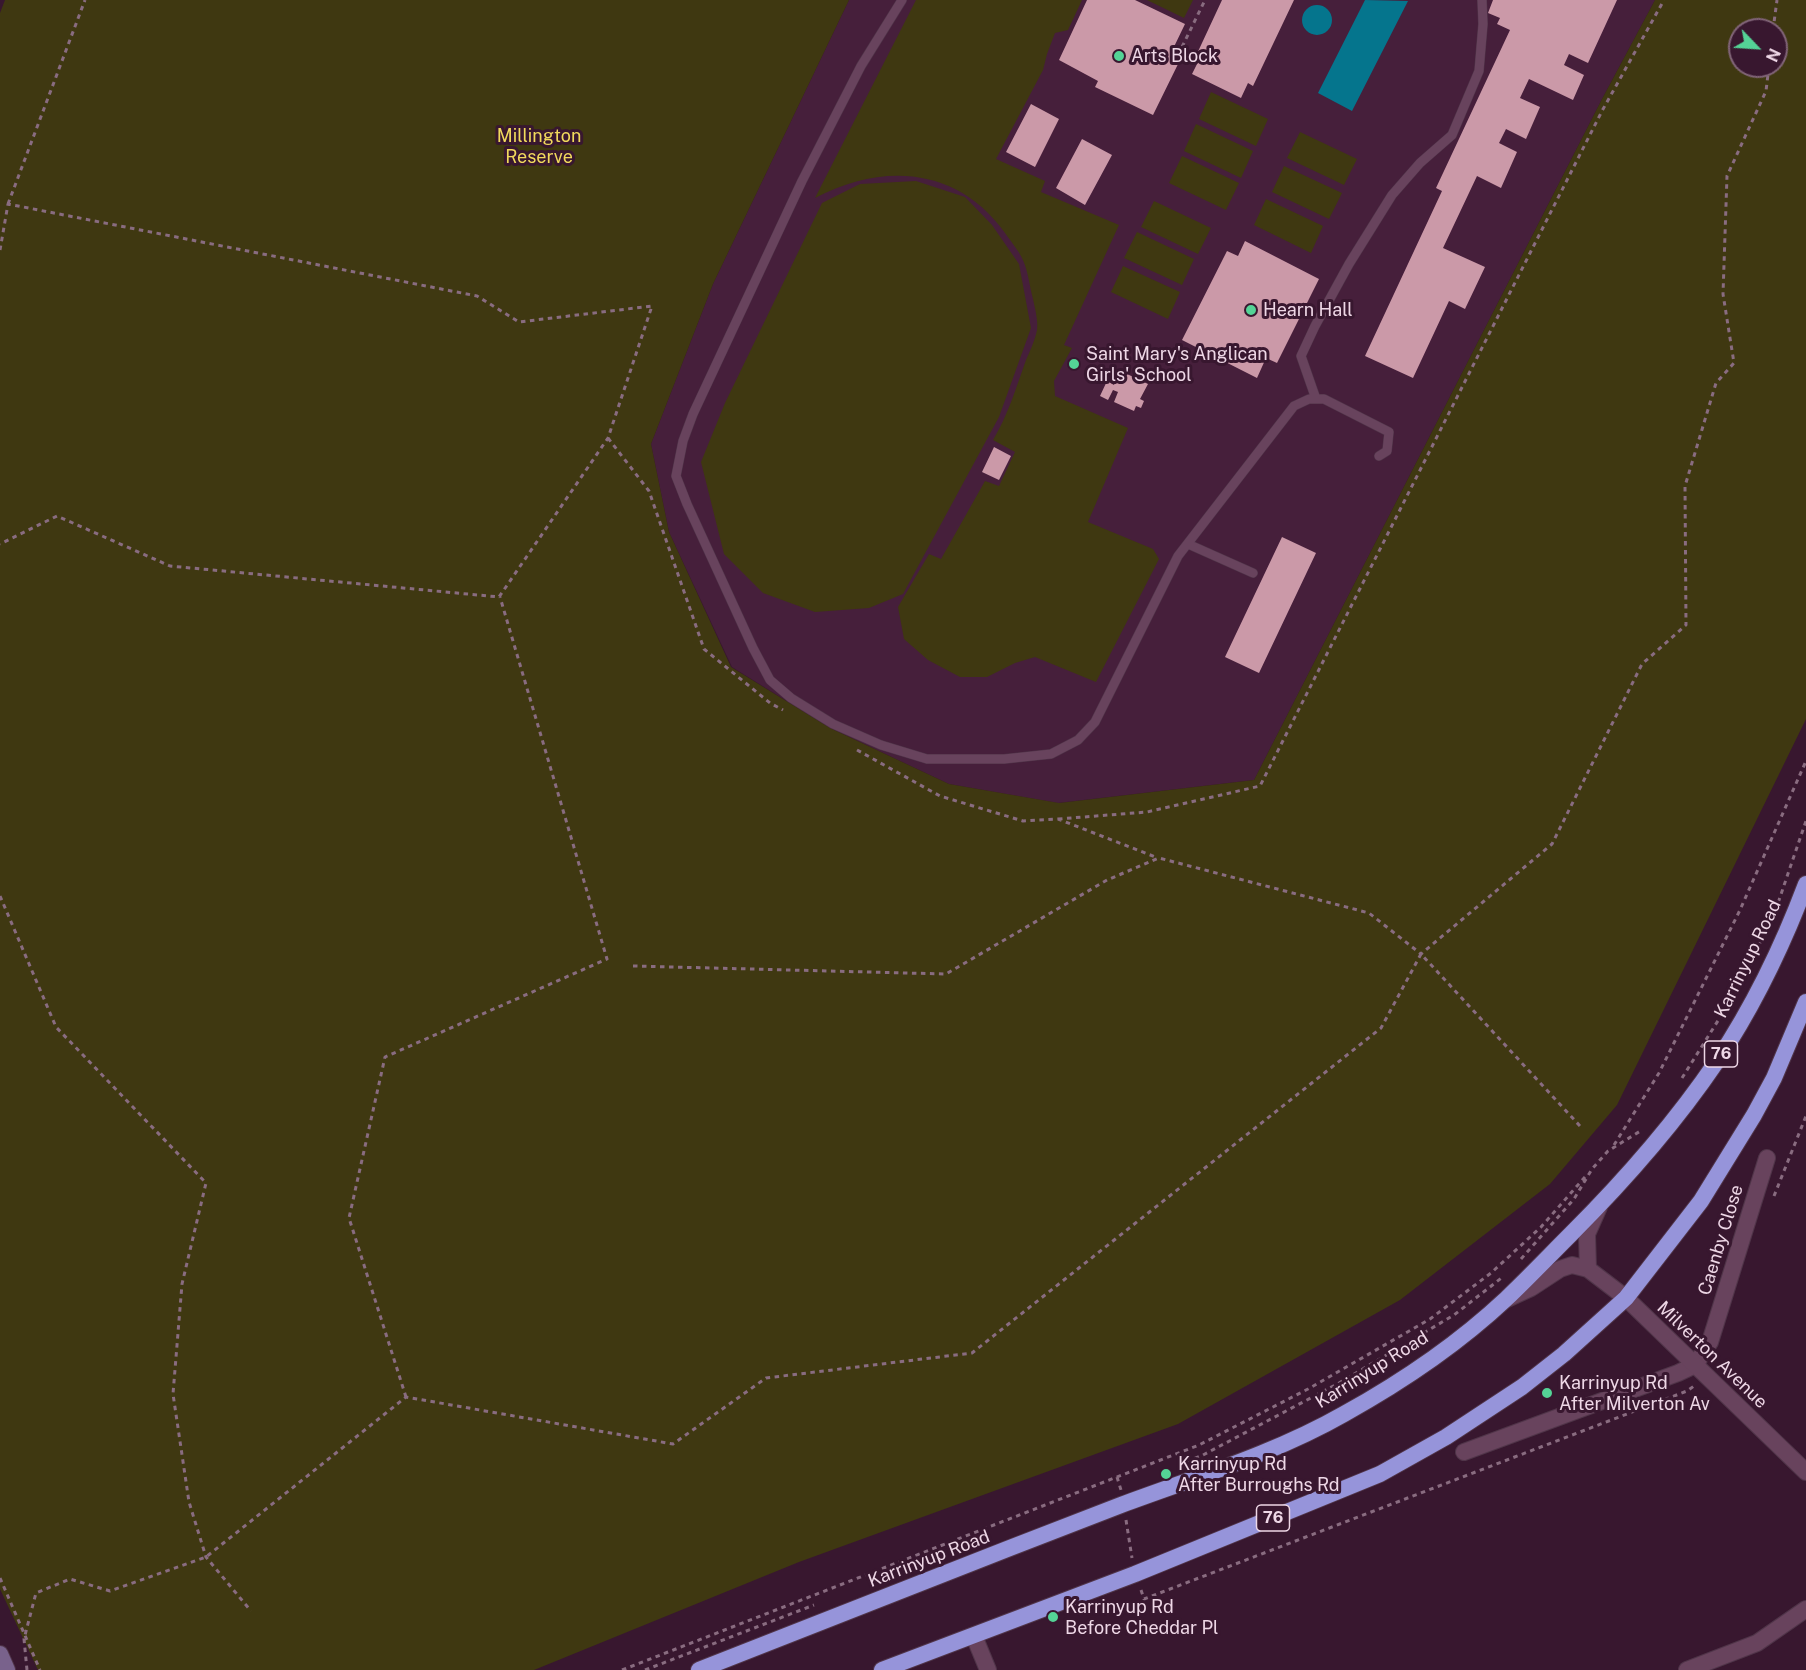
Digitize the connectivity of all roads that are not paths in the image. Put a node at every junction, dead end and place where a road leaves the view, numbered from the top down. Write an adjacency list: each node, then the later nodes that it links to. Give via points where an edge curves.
1 (902, 0): 5 (lane, via 861,66 802,181 683,441 676,476 753,648 770,680 791,698 833,724 881,746 927,759 1005,759 1051,754 1078,741 1095,722 1178,556)
2 (1482, 0): 3 (lane, via 1479,71 1452,135 1392,195 1349,264 1301,356)
3 (1316, 399): 4 (lane, via 1324,399 1389,432 1388,451); 5 (lane, via 1294,406)
4 (1379, 456)
5 (1188, 544): 6 (lane)
6 (1253, 573)
7 (1806, 884): 10 (highway, Karrinyup Road / 76, via 1776,954 1718,1060 1675,1118)
8 (1806, 1002): 12 (highway, 76, via 1754,1115 1701,1201)
9 (1767, 1158): 14 (street, Caenby Close, via 1710,1341)
10 (1602, 1202): 11 (street, via 1587,1234); 13 (highway, Karrinyup Road / 76)
11 (1588, 1269): 12 (street, Milverton Avenue); 13 (street, via 1572,1265 1560,1269)
12 (1626, 1298): 14 (street, Milverton Avenue); 18 (highway, 76, via 1521,1388 1380,1474)
13 (1504, 1300): 21 (highway, Karrinyup Road / 76, via 1400,1380 1342,1415 1272,1448)
14 (1695, 1365): 15 (street); 16 (street, Milverton Avenue)
15 (1464, 1452)
16 (1806, 1472)
17 (1806, 1609): 24 (street, via 1757,1643)
18 (974, 1636): 22 (highway, 76); 23 (street)
19 (0, 1654): 20 (main road)
20 (7, 1670)
21 (699, 1670)
22 (882, 1670)
23 (988, 1670)
24 (1687, 1670)

